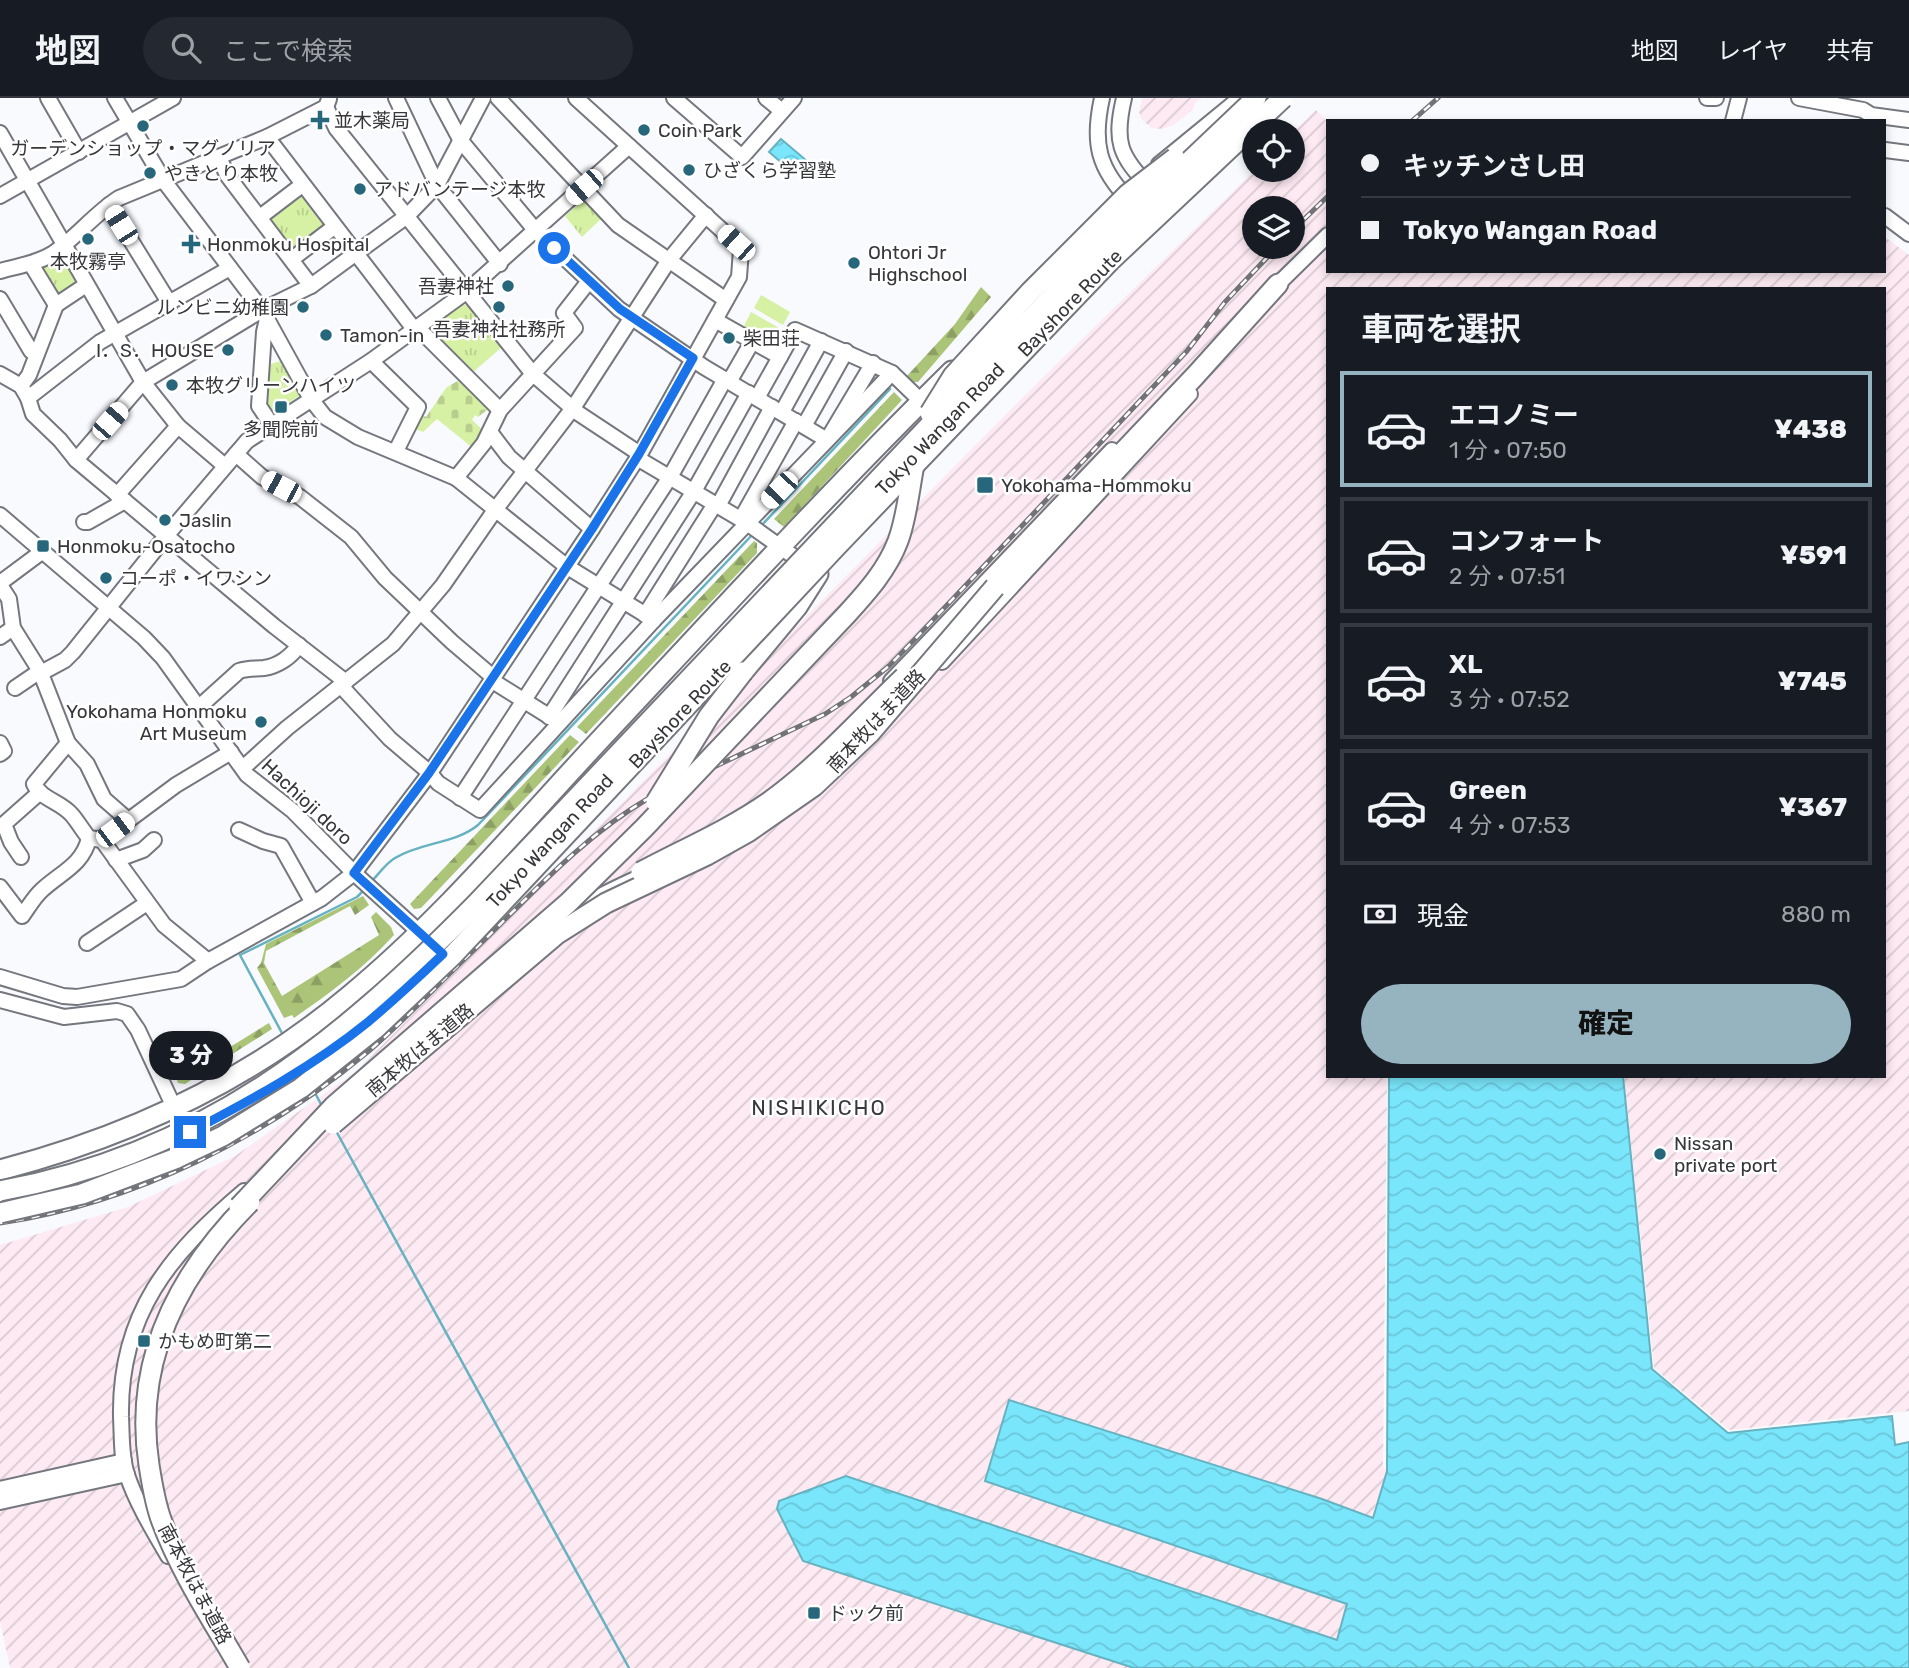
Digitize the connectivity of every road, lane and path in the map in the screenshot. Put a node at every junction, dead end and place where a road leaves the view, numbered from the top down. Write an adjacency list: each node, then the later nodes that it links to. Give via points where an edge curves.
1 (48, 98): 32 (street)
2 (115, 98): 26 (street)
3 (173, 98): 26 (street)
4 (396, 98): 39 (street)
5 (438, 98): 29 (street)
6 (483, 98): 29 (street)
7 (498, 98): 40 (street)
8 (576, 98): 30 (street)
9 (674, 98): 23 (street, via 743,157)
10 (766, 98): 23 (street)
11 (794, 98): 23 (street)
12 (1102, 98): 42 (street, via 1096,128 1099,154)
13 (1124, 98): 35 (street, via 1119,142)
14 (1244, 98): 35 (highway, Tokyo Wangan Road)
15 (1255, 98): 169 (highway, Bayshore Route, bridge, via 1095,251 476,904 362,1013 288,1071 178,1134 72,1174); 171 (highway, bridge, via 1128,194 953,376 921,435 904,524 893,553 847,614 568,903 348,1093)
16 (1285, 98): 43 (highway, Tokyo Wangan Road); 119 (highway, Bayshore Route, bridge, via 1110,261)
17 (1707, 98): 18 (street)
18 (1716, 98)
19 (1739, 98): 24 (street)
20 (1799, 98): 22 (street)
21 (328, 103): 28 (street); 47 (street, via 336,128)
22 (1862, 109): 25 (street, via 1871,115)
23 (782, 111)
24 (1734, 119)
25 (1909, 120)
26 (129, 124): 32 (street); 37 (street)
27 (0, 133): 36 (street)
28 (267, 137): 34 (street); 38 (street)
29 (461, 141): 39 (street); 51 (street)
30 (629, 146): 40 (street); 45 (street)
31 (1886, 150): 33 (street)
32 (79, 152): 36 (street)
33 (1909, 153)
34 (219, 157): 37 (street); 48 (street, via 227,175)
35 (1143, 180): 42 (highway, Tokyo Wangan Road); 43 (street)
36 (27, 181): 41 (street); 54 (street)
37 (164, 181): 44 (street); 60 (street)
38 (302, 185): 48 (street); 50 (street)
39 (437, 185): 47 (street); 59 (street)
40 (584, 187): 51 (street); 57 (street, via 618,225)
41 (0, 196)
42 (1127, 198): 46 (street); 92 (highway, Tokyo Wangan Road)
43 (1161, 198): 46 (highway, Tokyo Wangan Road)
44 (109, 205): 54 (street); 69 (street)
45 (706, 215): 57 (street); 68 (street, via 741,250 739,277)
46 (1144, 215): 122 (highway, Tokyo Wangan Road)
47 (407, 216): 55 (street); 66 (street)
48 (260, 217): 56 (street)
49 (1886, 217): 52 (street)
50 (334, 228): 55 (street); 56 (street)
51 (536, 232): 59 (street); 62 (street)
52 (1909, 234)
53 (1326, 237): 63 (street, 南本牧はま道路)
54 (63, 245): 58 (street); 64 (street)
55 (355, 254): 65 (street); 74 (street)
56 (292, 259): 65 (street)
57 (669, 260): 68 (street); 72 (street)
58 (31, 264): 61 (street); 70 (street)
59 (500, 264): 66 (street)
60 (230, 268): 69 (street); 71 (street)
61 (0, 271)
62 (589, 281): 72 (street); 86 (street, via 564,313 575,328)
63 (1278, 284): 124 (highway, 南本牧はま道路); 148 (street, via 969,597); 148 (street, via 1157,432 859,750 811,795 779,818)
64 (86, 285): 70 (street); 75 (street)
65 (311, 286): 71 (street)
66 (466, 292): 74 (street); 86 (street)
67 (0, 299): 79 (street)
68 (726, 300): 73 (street)
69 (170, 304): 75 (street)
70 (56, 305): 79 (street)
71 (265, 314): 88 (street); 91 (street); 96 (street, via 259,406)
72 (632, 318): 81 (street); 93 (street)
73 (715, 320): 77 (street); 81 (street)
74 (416, 328): 82 (street); 94 (street)
75 (116, 334): 88 (street); 89 (street)
76 (821, 341): 78 (street); 80 (street, via 796,330); 95 (street)
77 (752, 342): 80 (street); 87 (street)
78 (846, 351): 83 (street); 97 (street)
79 (36, 354): 89 (street)
80 (780, 357): 90 (street)
81 (693, 358): 87 (street); 103 (street)
82 (370, 362): 91 (street); 101 (street, via 418,407)
83 (873, 363): 84 (street); 100 (street)
84 (892, 373): 92 (street); 100 (street)
85 (0, 374): 89 (street)
86 (533, 374): 93 (street); 94 (street)
87 (727, 381): 90 (street); 107 (street)
88 (143, 382): 98 (street); 104 (street)
89 (24, 392): 104 (street, via 33,414)
90 (753, 396): 95 (street); 109 (street)
91 (311, 399): 96 (street); 101 (street, via 325,417 358,437)
92 (921, 401): 118 (highway, Tokyo Wangan Road)
93 (573, 408): 103 (street); 106 (street)
94 (500, 410): 99 (street)
95 (777, 410): 97 (street); 111 (street)
96 (271, 424): 102 (street)
97 (800, 424): 100 (street); 114 (street)
98 (178, 425): 105 (street); 110 (street)
99 (490, 432): 106 (street); 108 (street)
100 (827, 440): 114 (street)
101 (396, 451): 108 (street)
102 (236, 454): 105 (street); 128 (street, via 351,537)
103 (638, 456): 107 (street); 116 (street)
104 (76, 460): 110 (street)
105 (225, 466): 117 (street)
106 (525, 470): 112 (street); 116 (street)
107 (670, 477): 109 (street); 125 (street)
108 (456, 478): 112 (street)
109 (694, 491): 111 (street); 126 (street)
110 (121, 498): 115 (street); 117 (street)
111 (717, 505): 114 (street); 129 (street)
112 (495, 510): 121 (street); 128 (street, via 443,585)
113 (0, 515): 120 (street, Hachioji doro)
114 (744, 521): 118 (street); 129 (street)
115 (84, 522)
116 (592, 529): 121 (street)
117 (166, 536): 127 (street); 132 (street)
118 (782, 546): 122 (street); 158 (highway, Tokyo Wangan Road)
119 (836, 547): 164 (highway, bridge, via 797,607 714,709 630,836); 172 (highway, Bayshore Route, bridge, via 453,955 337,1061 262,1113 177,1158 82,1194)
120 (43, 551): 123 (street); 127 (street, Hachioji doro)
121 (566, 566): 125 (street); 134 (street)
122 (808, 566): 160 (highway, Tokyo Wangan Road)
123 (0, 586): 130 (street, via 9,599)
124 (995, 587): 164 (highway, 南本牧はま道路, bridge, via 870,733 794,802 725,845 581,918); 171 (highway, 南本牧はま道路, bridge, via 804,775 747,816 633,876 571,917 333,1119)
125 (599, 588): 126 (street); 137 (street)
126 (622, 601): 129 (street); 139 (street)
127 (109, 607): 133 (street, via 65,660); 138 (street, Hachioji doro, via 155,649)
128 (419, 611): 134 (street); 135 (street, via 393,644)
129 (650, 617): 139 (street)
130 (13, 628): 131 (street); 133 (street)
131 (0, 637)
132 (299, 645): 135 (street); 138 (street, via 278,663 239,671)
133 (40, 672): 136 (street); 140 (street)
134 (492, 679): 137 (street); 143 (street)
135 (343, 684): 142 (street); 143 (street, via 390,738)
136 (15, 688)
137 (524, 702): 139 (street); 145 (street)
138 (198, 708): 141 (street, Hachioji doro)
139 (554, 720): 145 (street, via 480,810)
140 (68, 743): 144 (street, via 34,784); 146 (street, via 87,764 104,799)
141 (231, 752): 142 (street, Hachioji doro); 146 (street)
142 (243, 768): 154 (street, Hachioji doro)
143 (429, 773): 145 (street); 154 (street)
144 (39, 793): 147 (street); 150 (street, via 73,815)
145 (460, 798)
146 (128, 820): 150 (street)
147 (2, 822): 152 (street)
148 (755, 826): 173 (street, via 583,904 196,1235 157,1284 131,1339 121,1402)
149 (239, 830): 157 (street, via 281,846)
150 (95, 839): 153 (street); 155 (street, via 67,873 41,890 22,916)
151 (154, 840): 153 (street, via 143,850)
152 (21, 857)
153 (116, 860): 156 (street)
154 (363, 881): 157 (street); 158 (street, Hachioji doro)
155 (0, 887)
156 (147, 903): 159 (street); 161 (street, via 164,925)
157 (313, 903): 161 (street)
158 (420, 932): 160 (street, Hachioji doro); 165 (highway, Tokyo Wangan Road, via 311,1027 238,1075)
159 (87, 943)
160 (443, 954): 166 (highway, Tokyo Wangan Road, via 334,1047 252,1099)
161 (208, 961): 162 (street, via 173,981 77,997)
162 (0, 977)
163 (0, 1000): 165 (street, via 64,1017 124,1013 138,1030)
164 (452, 1023): 177 (highway, 南本牧はま道路, bridge, via 316,1138 242,1209 186,1281 159,1339 145,1420 157,1507 173,1548)
165 (173, 1107): 166 (street); 167 (highway, Tokyo Wangan Road, via 71,1150)
166 (186, 1133): 168 (highway, Tokyo Wangan Road)
167 (0, 1170)
168 (62, 1187): 170 (highway, Tokyo Wangan Road); 172 (street)
169 (0, 1191)
170 (0, 1204)
171 (239, 1207): 177 (highway, 南本牧はま道路, bridge, via 191,1265 168,1307 147,1369 142,1420 145,1465 157,1520)
172 (0, 1211)
173 (125, 1468): 174 (street); 175 (street); 176 (street, via 148,1520)
174 (0, 1489)
175 (0, 1502)
176 (229, 1668)
177 (237, 1668)

